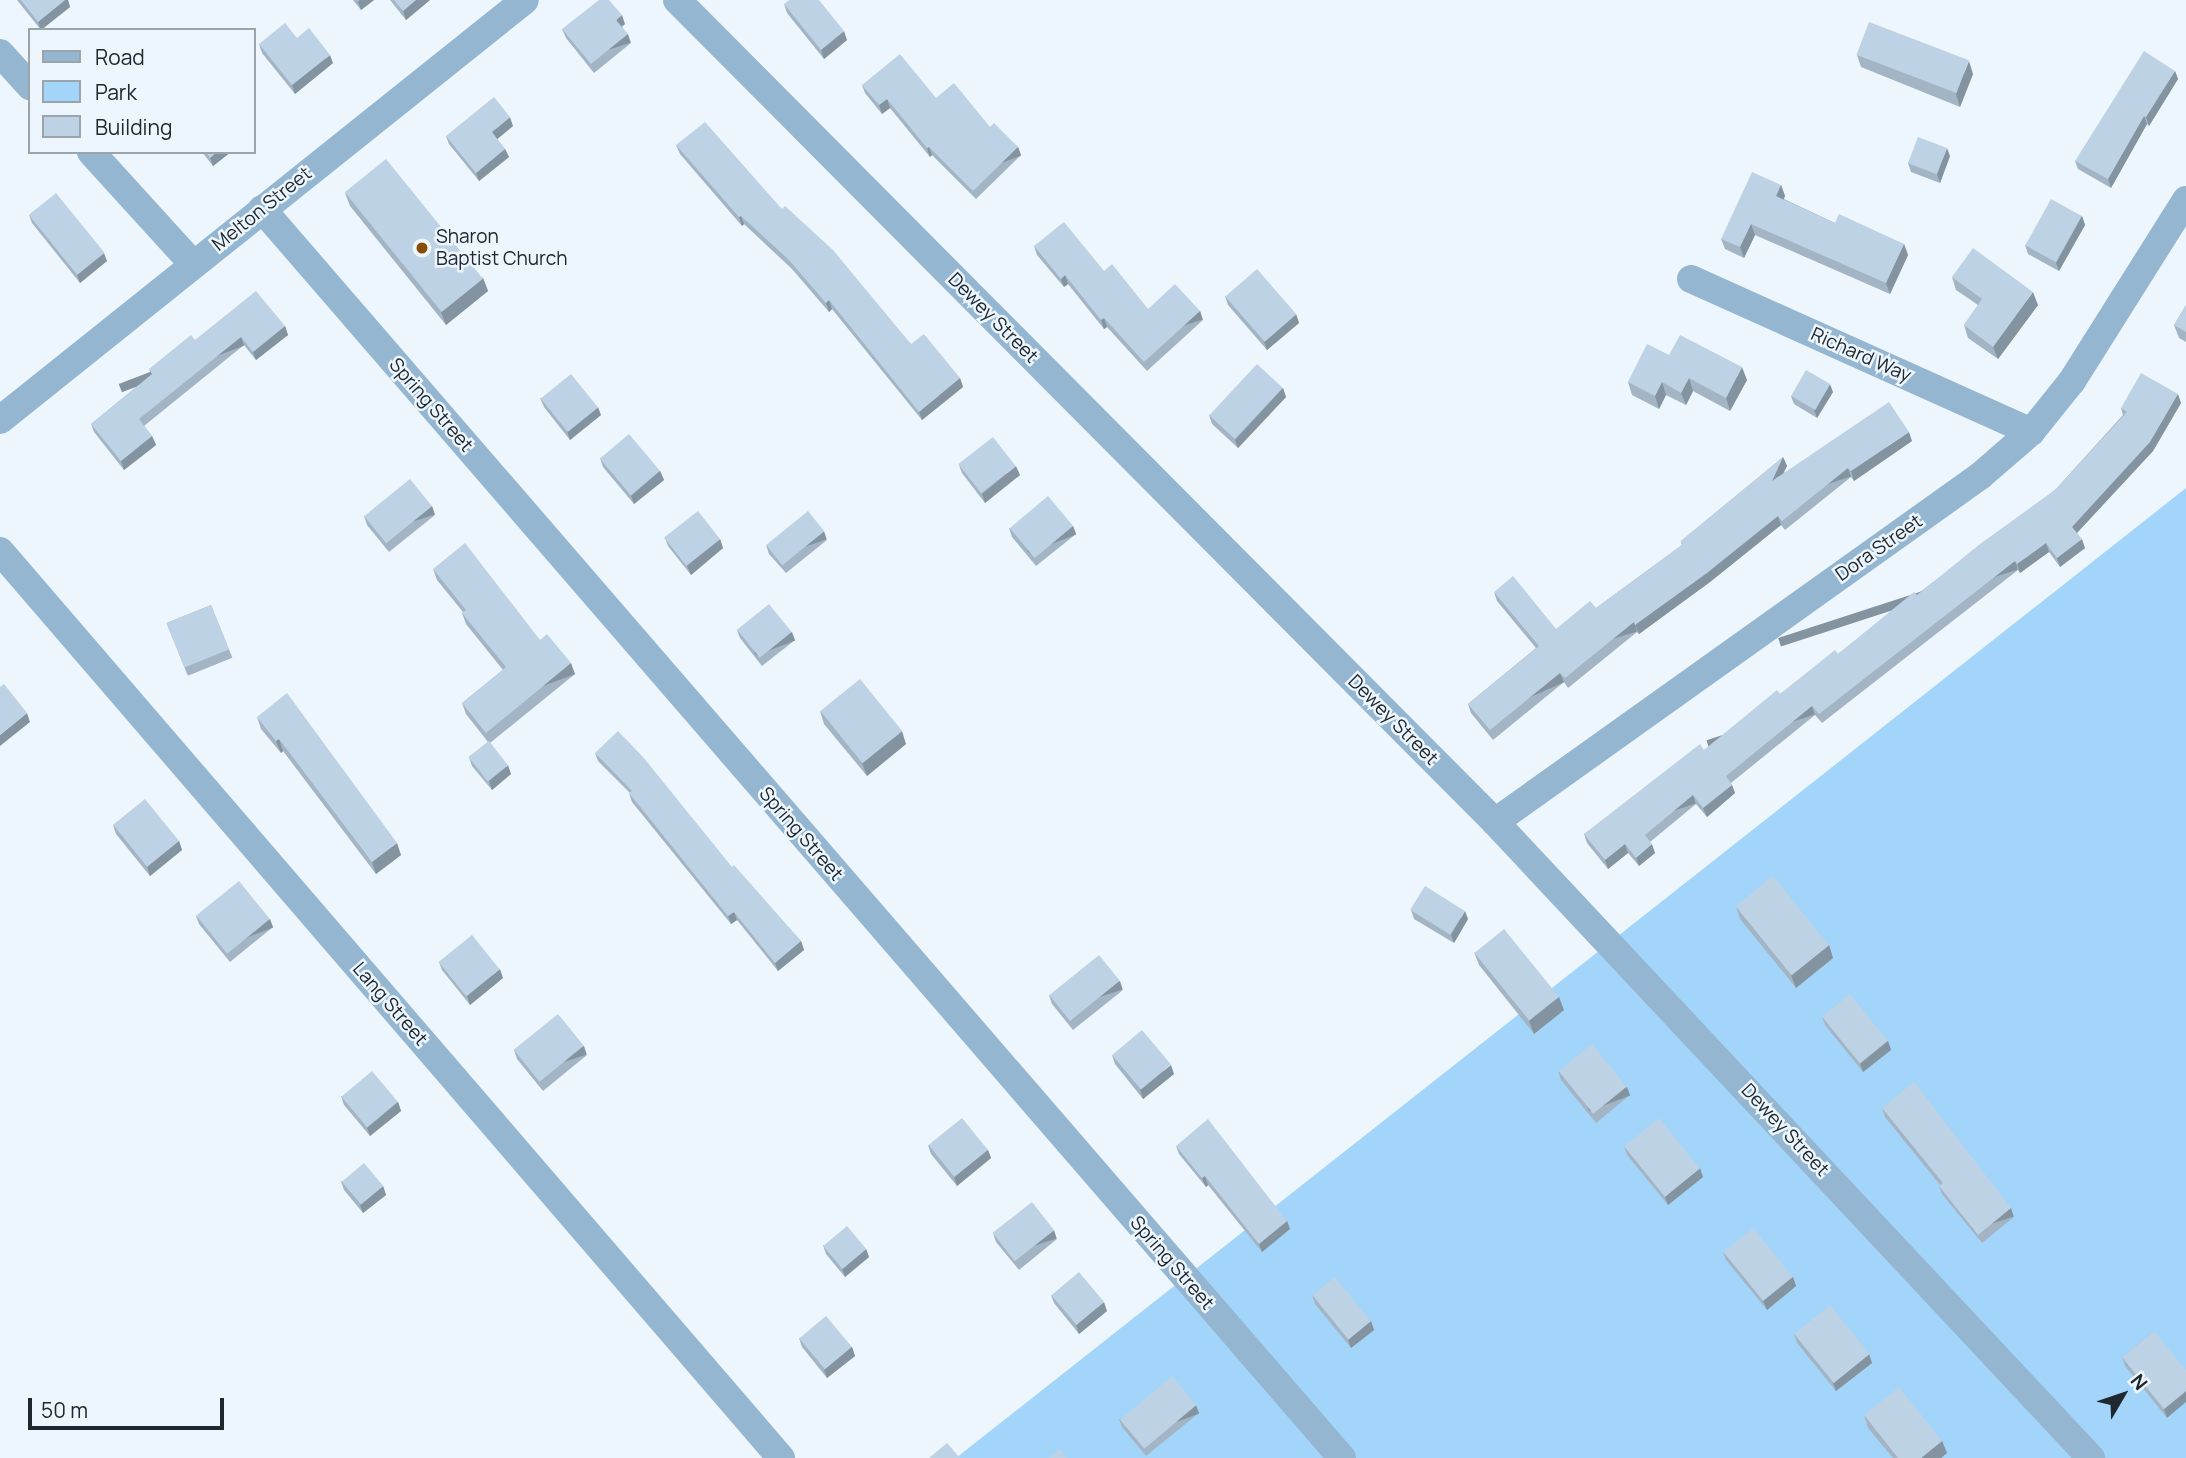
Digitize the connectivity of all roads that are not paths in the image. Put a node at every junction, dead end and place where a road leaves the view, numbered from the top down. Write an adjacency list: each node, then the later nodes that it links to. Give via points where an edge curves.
1 (525, 0): 7 (street, Melton Street)
2 (677, 0): 13 (street, Dewey Street)
3 (0, 53): 4 (street)
4 (28, 84)
5 (93, 154): 8 (street)
6 (2186, 200): 11 (street, Dora Street, via 2072,381)
7 (262, 209): 8 (street, Melton Street); 15 (street, Spring Street)
8 (193, 264): 10 (street, Melton Street)
9 (1691, 279): 11 (street, Richard Way)
10 (0, 420)
11 (2031, 432): 13 (street, Dora Street, via 1980,476)
12 (0, 551): 14 (street, Lang Street)
13 (1495, 822): 16 (street, Dewey Street)
14 (780, 1458)
15 (1342, 1458)
16 (2091, 1458)

